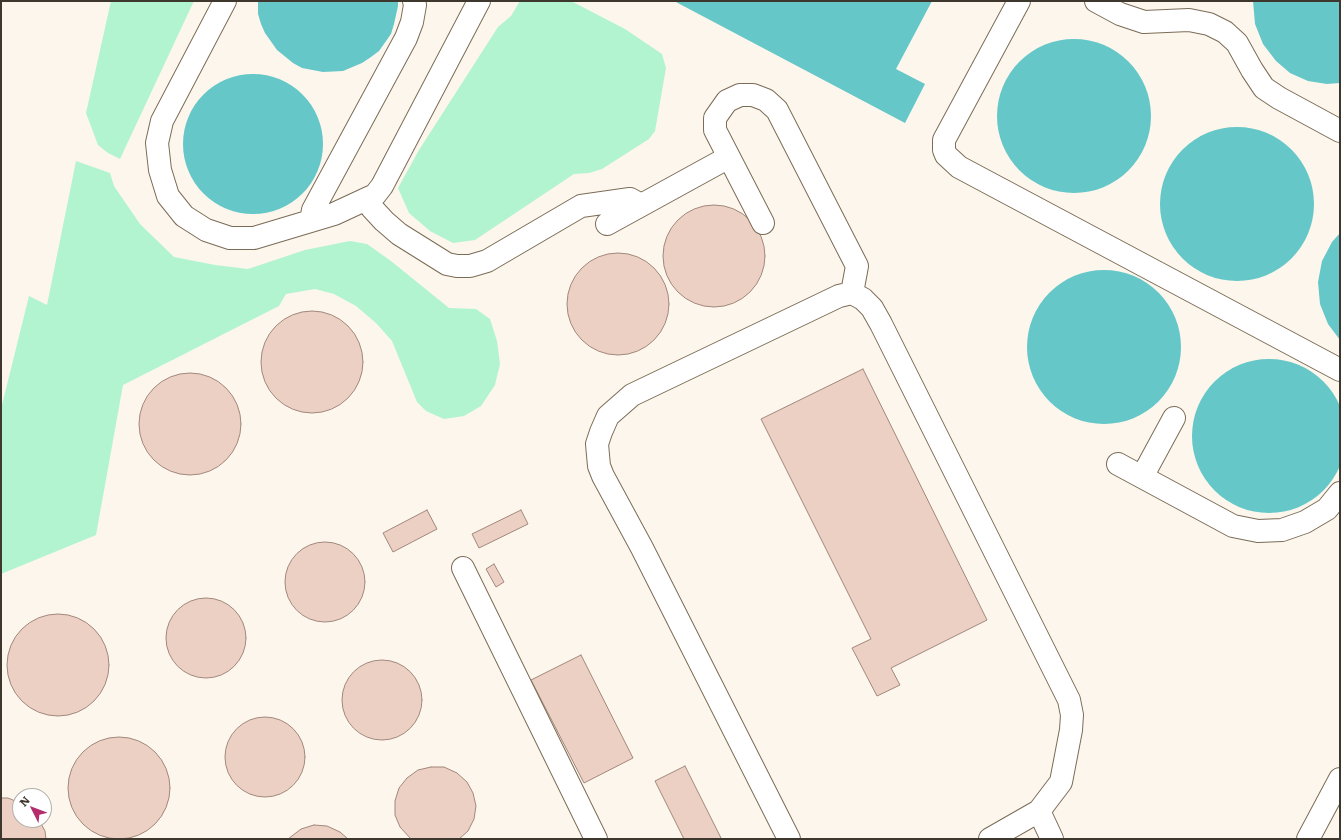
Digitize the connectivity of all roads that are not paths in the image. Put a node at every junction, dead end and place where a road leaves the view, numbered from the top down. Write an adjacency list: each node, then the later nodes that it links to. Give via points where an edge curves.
1 (225, 1): 10 (lane, via 162,121 157,143 160,170 168,196 184,216 206,230 230,238 254,238)
2 (414, 1): 10 (lane, via 412,22 406,38 313,210)
3 (479, 1): 8 (lane, via 382,186 375,195)
4 (1019, 1): 14 (lane, via 944,140 946,155 959,167)
5 (1096, 1): 6 (lane, via 1120,14 1144,22 1190,20 1209,24 1225,32 1236,42 1264,88)
6 (1340, 131)
7 (729, 157): 9 (lane); 11 (lane); 13 (lane, via 714,130 715,118 726,101 740,95 753,95 766,100 777,110 858,266)
8 (366, 199): 9 (lane, via 384,221 400,234 447,264 457,266 470,266 487,261 581,206 630,199); 10 (lane, via 334,214)
9 (641, 205): 12 (lane)
10 (311, 221)
11 (763, 223)
12 (607, 224)
13 (852, 293): 21 (lane, via 863,298 881,324 1069,700 1071,730 1061,782); 24 (lane, via 839,296 632,395 608,416 598,444 599,466 603,476)
14 (1340, 370)
15 (1174, 418): 17 (lane)
16 (1118, 464): 17 (lane)
17 (1142, 477): 18 (lane, via 1233,526 1258,531 1282,530 1305,522 1327,509)
18 (1340, 493)
19 (463, 568): 23 (lane)
20 (1340, 779): 22 (lane)
21 (1039, 811): 25 (lane); 26 (lane)
22 (1311, 838)
23 (596, 839)
24 (789, 839)
25 (990, 839)
26 (1052, 839)

